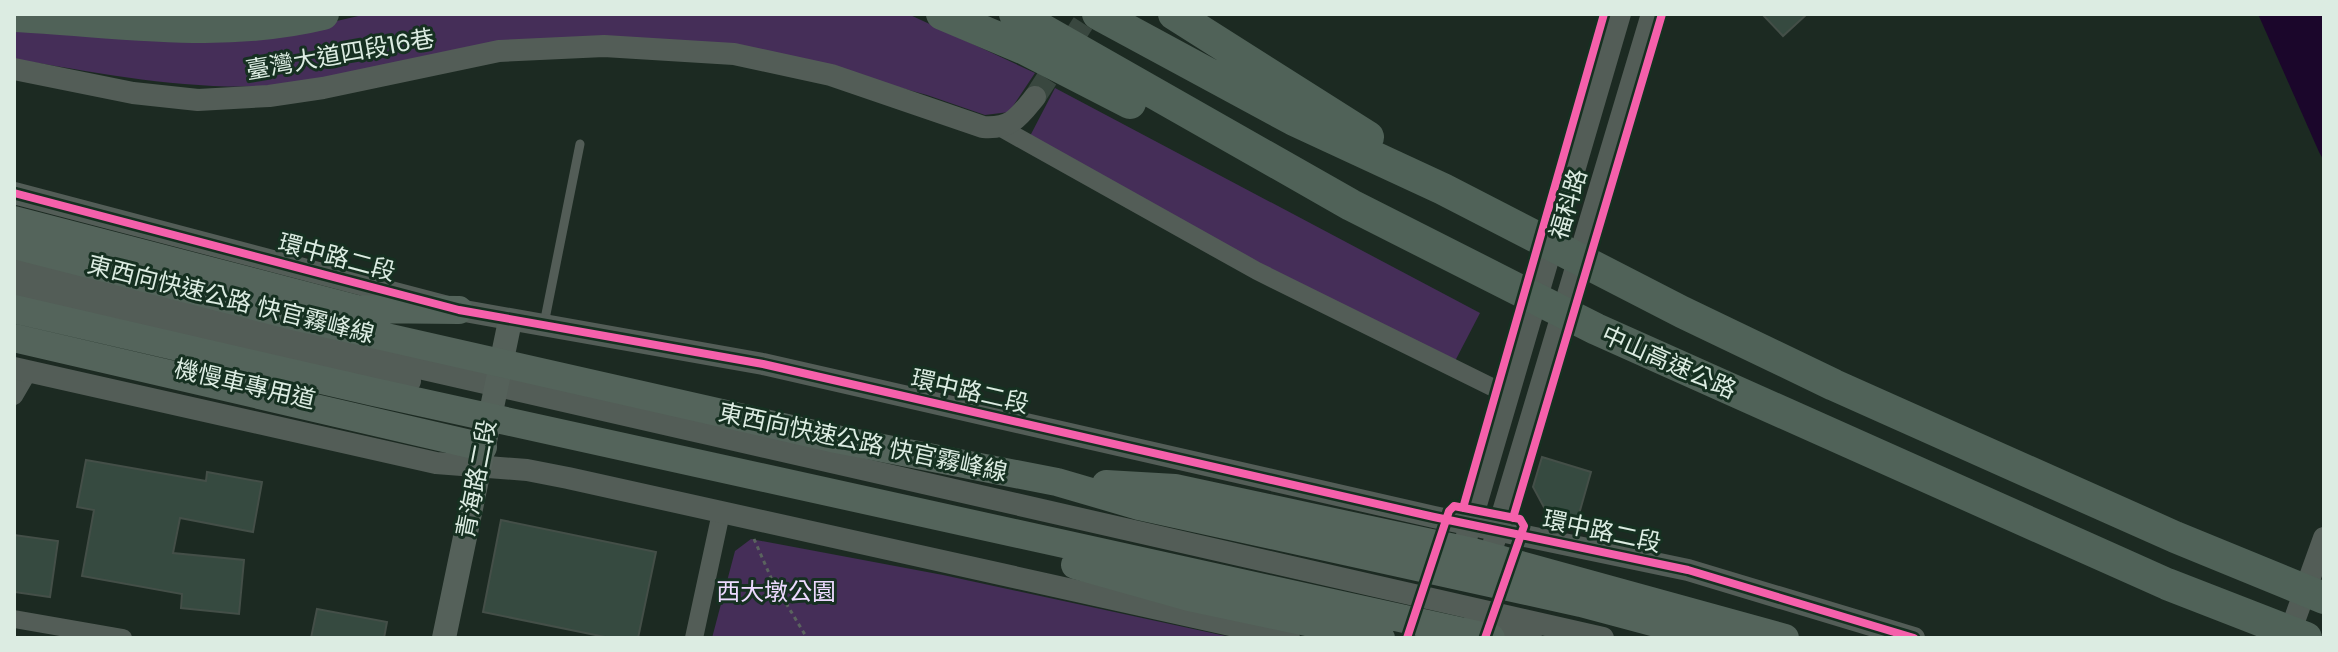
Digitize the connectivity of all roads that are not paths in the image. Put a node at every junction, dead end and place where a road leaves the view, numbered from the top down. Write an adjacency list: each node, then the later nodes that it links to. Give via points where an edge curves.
1 (323, 14): 8 (highway, via 246,27 189,28)
2 (942, 14): 15 (highway, via 1025,49 1252,167)
3 (1015, 14): 15 (highway, 中山高速公路)
4 (1098, 14): 13 (highway, 中山高速公路, via 1294,120)
5 (1174, 14): 13 (highway, via 1300,91)
6 (1620, 14): 29 (street, 福科路)
7 (1652, 14): 39 (street, 福科路)
8 (14, 16)
9 (14, 69): 11 (street, 臺灣大道四段16巷, via 198,100 323,88 499,51 604,46 720,53 831,75 983,127)
10 (1035, 97): 11 (street)
11 (1003, 129): 29 (street, via 1257,271)
12 (580, 144): 25 (lane)
13 (1443, 189): 41 (highway, 中山高速公路, via 1834,385)
14 (14, 193): 23 (street, 環中路二段)
15 (1351, 205): 56 (highway, 中山高速公路, via 1596,329 2167,584)
16 (14, 208): 21 (lane)
17 (14, 220): 21 (highway)
18 (14, 245): 35 (highway, 東西向快速公路 快官霧峰線, via 293,316 836,439)
19 (14, 269): 28 (street)
20 (14, 289): 28 (street)
21 (355, 304): 23 (highway)
22 (14, 309): 36 (highway)
23 (459, 310): 24 (street, 環中路二段)
24 (510, 321): 25 (street, 環中路二段); 28 (main road, 青海路二段)
25 (543, 327): 38 (street, 環中路二段, via 763,364)
26 (14, 338): 34 (highway, via 278,398)
27 (21, 370): 30 (street); 34 (street, via 436,463)
28 (494, 392): 34 (main road, 青海路二段); 43 (street)
29 (1506, 394): 38 (street, 福科路)
30 (14, 396)
31 (319, 421): 32 (lane, 機慢車專用道)
32 (404, 440)
33 (419, 446): 34 (lane)
34 (475, 459): 37 (street); 46 (main road, 青海路二段)
35 (1057, 482): 52 (highway, 東西向快速公路 快官霧峰線, via 1139,506 1581,603); 53 (highway, via 1175,488 1473,552)
36 (907, 510): 44 (highway); 49 (highway, via 1036,554 1189,597)
37 (721, 513): 47 (street); 48 (street)
38 (1470, 525): 39 (street, 環中路二段); 43 (street, 福科路)
39 (1498, 530): 44 (street, 福科路); 54 (street, 環中路二段, via 1688,570)
40 (2324, 538): 55 (street)
41 (2324, 598)
42 (14, 619): 45 (street)
43 (1441, 620): 44 (street)
44 (1474, 627): 50 (street); 51 (street)
45 (123, 638)
46 (444, 638)
47 (694, 638)
48 (1289, 638)
49 (1381, 638)
50 (1531, 638)
51 (1603, 638)
52 (1712, 638)
53 (1785, 638)
54 (1914, 638)
55 (2288, 638)
56 (2306, 638)

